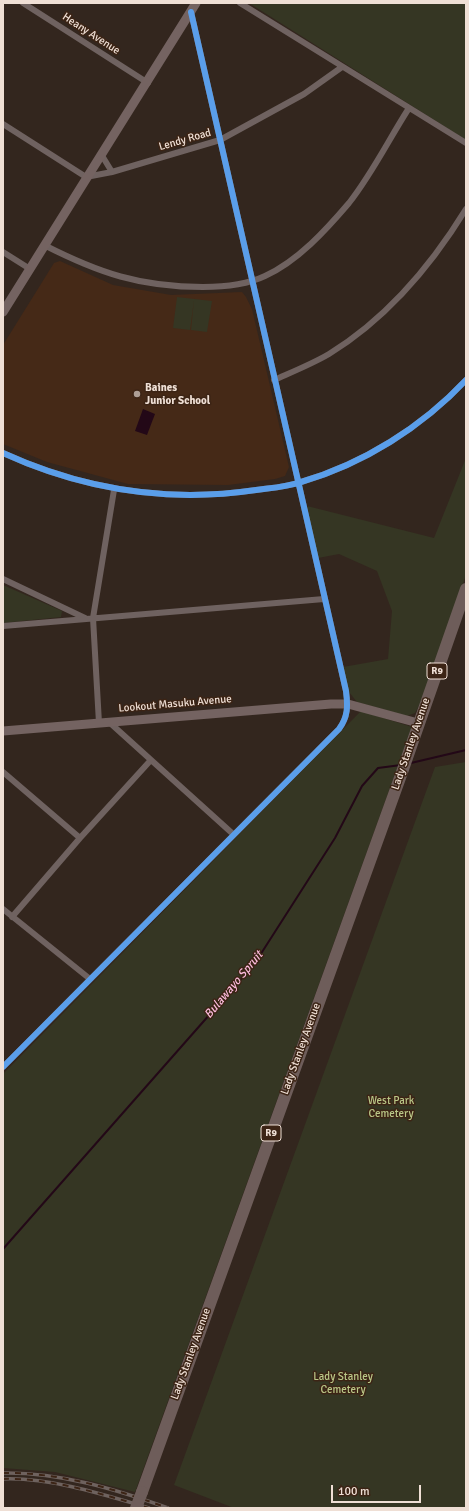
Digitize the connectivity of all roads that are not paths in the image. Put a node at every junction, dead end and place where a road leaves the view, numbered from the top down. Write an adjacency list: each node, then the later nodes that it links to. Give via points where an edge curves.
1 (23, 3): 6 (street, Heany Avenue)
2 (196, 3): 4 (street)
3 (240, 3): 5 (street)
4 (191, 12): 6 (street); 9 (street)
5 (342, 67): 7 (street); 9 (street, Lendy Road, via 304,94)
6 (148, 83): 11 (street)
7 (409, 108): 10 (street); 18 (street, via 358,190 325,230 288,262)
8 (3, 124): 13 (street)
9 (220, 140): 12 (street, Lendy Road); 18 (street)
10 (466, 143)
11 (101, 154): 12 (street); 13 (street)
12 (112, 172): 13 (street, Lendy Road)
13 (86, 176): 15 (street)
14 (466, 209): 20 (street, via 407,289 372,323 329,354)
15 (44, 245): 17 (street); 18 (street, via 74,260 133,281 188,287 216,287)
16 (3, 252): 17 (street)
17 (30, 269): 19 (street)
18 (253, 281): 20 (street)
19 (3, 312)
20 (274, 380): 23 (street)
21 (466, 380): 23 (street, via 450,397 404,434 370,454)
22 (3, 453): 24 (street, via 46,472)
23 (299, 483): 24 (street, via 212,495); 27 (street)
24 (114, 490): 29 (street)
25 (3, 579): 28 (street)
26 (466, 589): 34 (highway, Lady Stanley Avenue / R9)
27 (324, 599): 29 (street); 31 (street)
28 (85, 618): 29 (street); 30 (street)
29 (93, 618): 33 (street)
30 (3, 626)
31 (348, 704): 32 (street, Lookout Masuku Avenue); 34 (street, Lookout Masuku Avenue); 38 (street, via 347,714 339,729)
32 (109, 722): 33 (street, Lookout Masuku Avenue); 36 (street)
33 (99, 723): 35 (street, Lookout Masuku Avenue)
34 (418, 723): 44 (highway, Lady Stanley Avenue / R9, bridge)
35 (3, 731)
36 (150, 761): 38 (street); 39 (street)
37 (3, 772): 39 (street)
38 (233, 834): 42 (street)
39 (80, 838): 41 (street)
40 (3, 909): 41 (street)
41 (12, 917): 42 (street)
42 (90, 979): 43 (street)
43 (4, 1065)
44 (136, 1508)

